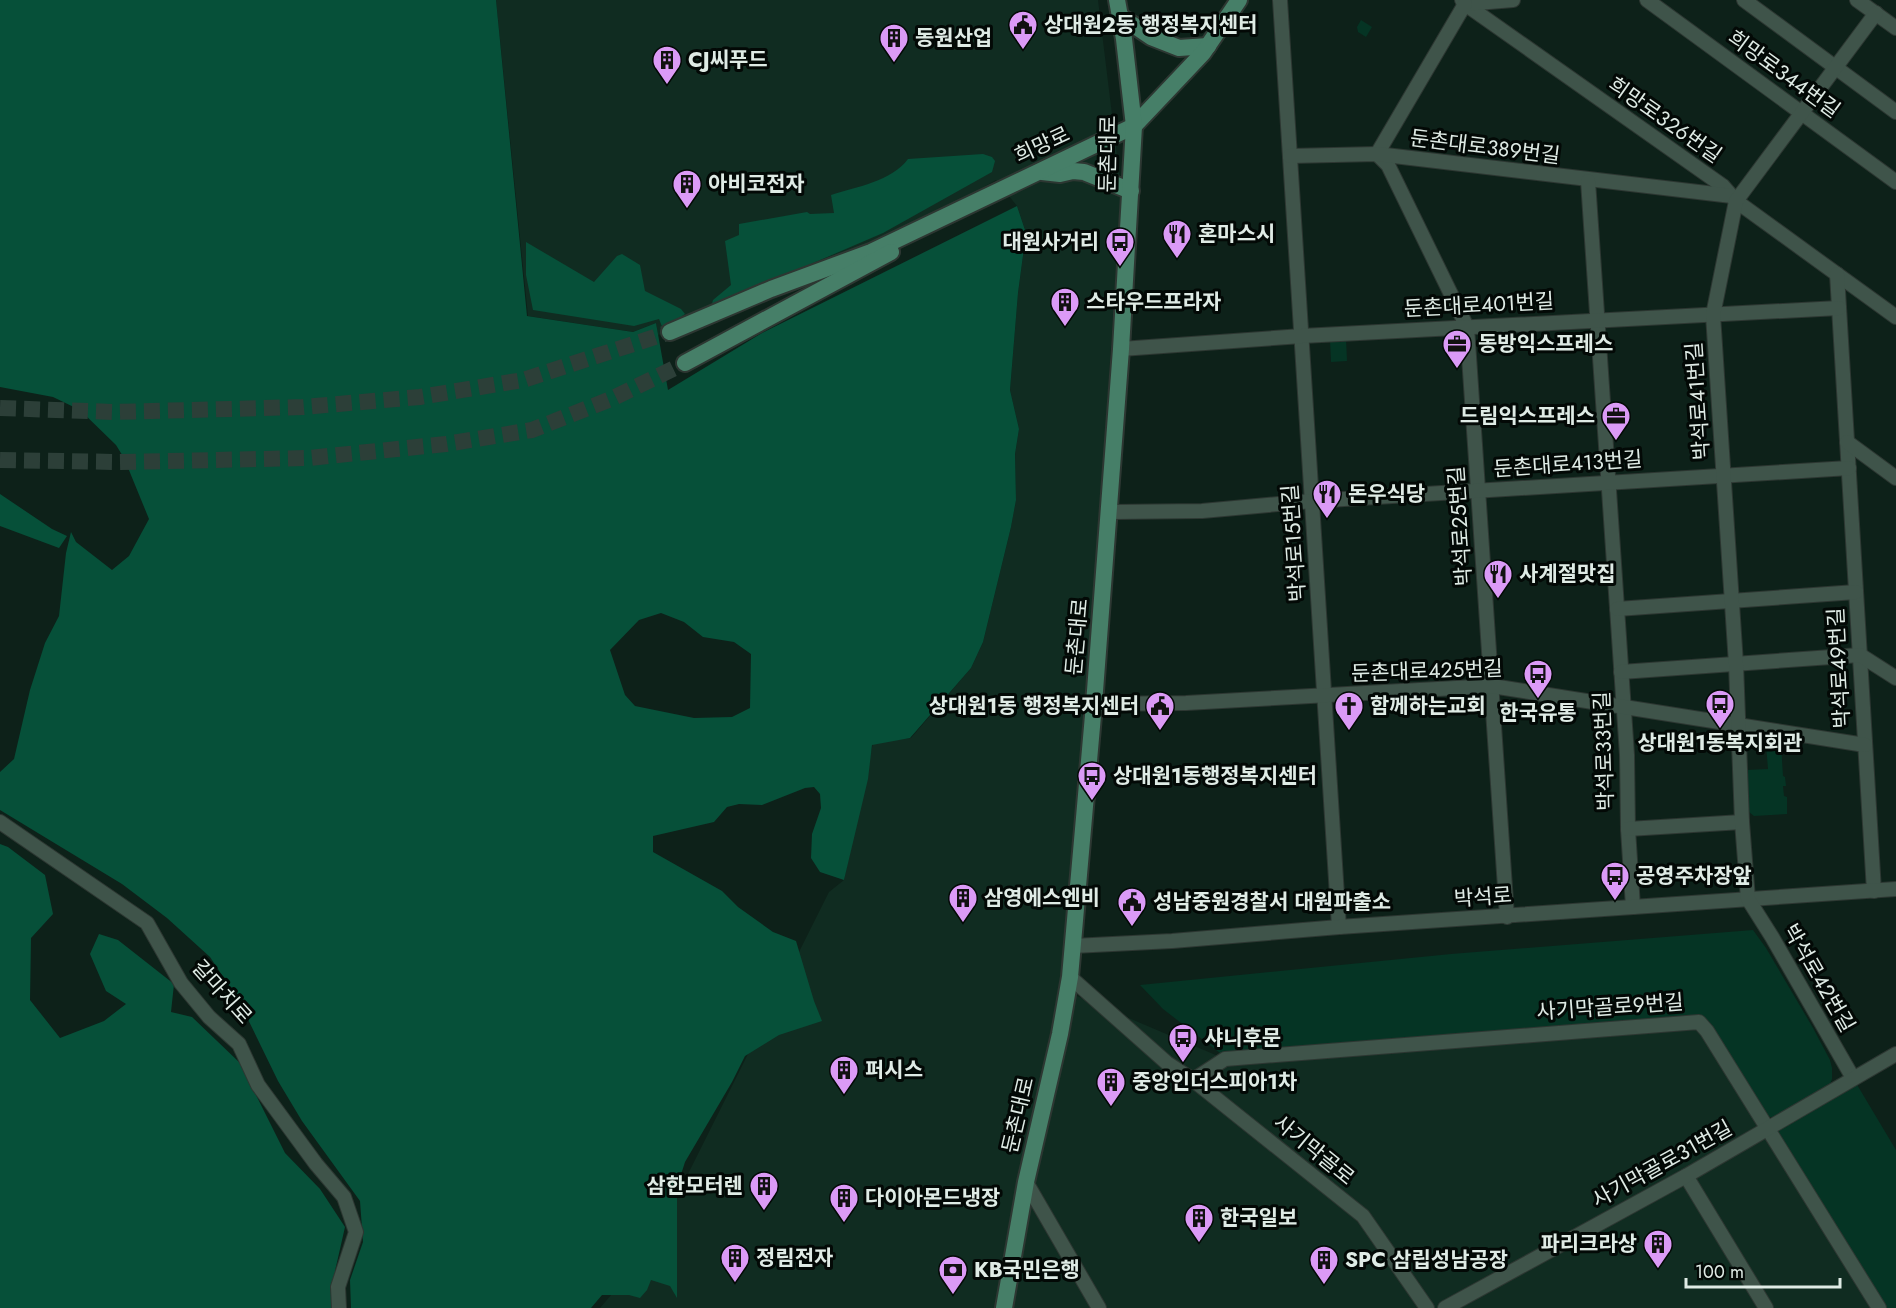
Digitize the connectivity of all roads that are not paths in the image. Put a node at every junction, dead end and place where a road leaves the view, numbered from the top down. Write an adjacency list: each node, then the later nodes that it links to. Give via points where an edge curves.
1 (1239, 0): 11 (main road, 희망로)
2 (1280, 0): 17 (street, 박석로15번길)
3 (1513, 0): 7 (street)
4 (1647, 0): 13 (street, 희망로344번길)
5 (1744, 0): 12 (street)
6 (1857, 0): 9 (street)
7 (1464, 2): 16 (street, 둔촌대로389번길); 22 (street, 희망로326번길, via 1723,186)
8 (1119, 8): 11 (main road, via 1151,36 1179,48); 15 (main road, 둔촌대로)
9 (1876, 14): 10 (street); 12 (street)
10 (1896, 28)
11 (1208, 46): 15 (main road, 희망로)
12 (1834, 68): 13 (street); 14 (street)
13 (1801, 112): 20 (street, 희망로344번길); 22 (street)
14 (1896, 112)
15 (1134, 126): 18 (main road, 희망로); 21 (main road, 둔촌대로)
16 (1377, 154): 17 (street, 둔촌대로389번길); 19 (street, 둔촌대로389번길); 29 (street, 박석로25번길, via 1388,165)
17 (1290, 156): 31 (street, 박석로15번길)
18 (1038, 172): 21 (main road, via 1084,172); 23 (main road, 희망로)
19 (1588, 181): 22 (street, 둔촌대로389번길); 28 (street, 박석로33번길)
20 (1896, 182)
21 (1131, 191): 32 (main road, 둔촌대로)
22 (1734, 198): 24 (street, 희망로326번길); 26 (street, 박석로41번길)
23 (949, 213): 30 (main road, 희망로, via 871,252); 33 (main road, 희망로, via 881,259)
24 (1837, 274): 25 (street, 박석로49번길); 27 (street, 희망로326번길)
25 (1839, 308): 26 (street, 둔촌대로401번길); 34 (street, 박석로49번길)
26 (1713, 315): 28 (street, 둔촌대로401번길); 36 (street, 박석로41번길)
27 (1896, 317)
28 (1598, 320): 29 (street, 둔촌대로401번길); 38 (street, 박석로33번길)
29 (1467, 327): 31 (street, 둔촌대로401번길); 39 (street, 박석로25번길)
30 (670, 332)
31 (1302, 336): 32 (street, 둔촌대로401번길); 40 (street, 박석로15번길)
32 (1121, 349): 41 (main road, 둔촌대로)
33 (685, 363)
34 (1847, 442): 35 (street, 박석로49번길); 37 (street)
35 (1849, 468): 36 (street, 둔촌대로413번길); 42 (street, 박석로49번길)
36 (1724, 475): 38 (street, 둔촌대로413번길); 43 (street, 박석로41번길)
37 (1896, 477)
38 (1609, 482): 39 (street, 둔촌대로413번길); 44 (street, 박석로33번길)
39 (1478, 491): 40 (street, 둔촌대로413번길); 49 (street, 박석로25번길)
40 (1312, 501): 41 (street, 둔촌대로413번길, via 1202,510); 50 (street, 박석로15번길)
41 (1110, 512): 51 (main road, 둔촌대로)
42 (1856, 592): 43 (street); 45 (street, 박석로49번길)
43 (1732, 601): 44 (street); 46 (street, 박석로41번길)
44 (1617, 609): 47 (street, 박석로33번길)
45 (1860, 655): 46 (street); 48 (street); 54 (street, 박석로49번길)
46 (1736, 664): 47 (street, 박석로33번길); 53 (street, 박석로41번길)
47 (1621, 672): 52 (street, 박석로33번길)
48 (1895, 676)
49 (1492, 686): 50 (street, 둔촌대로425번길); 52 (street, 둔촌대로425번길); 62 (street, 박석로25번길)
50 (1325, 696): 51 (street, 둔촌대로425번길); 63 (street, 박석로15번길)
51 (1094, 704): 64 (main road, 둔촌대로)
52 (1624, 706): 53 (street, 둔촌대로425번길); 57 (street, 박석로33번길)
53 (1738, 724): 54 (street, 둔촌대로425번길); 56 (street, 박석로41번길)
54 (1865, 745): 59 (street, 박석로49번길)
55 (0, 822): 72 (street, 갈마치로, via 147,923 181,982 209,1017 239,1044 258,1085 344,1197 356,1232 338,1287)
56 (1742, 822): 57 (street, 박석로33번길); 60 (street, 박석로41번길)
57 (1628, 830): 61 (street, 박석로33번길)
58 (1896, 889): 59 (street, 박석로)
59 (1874, 891): 60 (street, 박석로)
60 (1748, 899): 61 (street, 박석로); 67 (street, 박석로42번길)
61 (1634, 907): 62 (street, 박석로)
62 (1507, 917): 63 (street, 박석로)
63 (1338, 927): 64 (street, 박석로)
64 (1073, 946): 65 (main road, 둔촌대로)
65 (1070, 977): 68 (street, 사기막골로, via 1167,1063); 71 (main road, 둔촌대로)
66 (1896, 1054): 67 (street, 사기막골로31번길)
67 (1853, 1078): 69 (street, 사기막골로31번길)
68 (1193, 1080): 69 (street, 사기막골로9번길, via 1225,1059 1699,1022); 75 (street, 사기막골로, via 1364,1216)
69 (1769, 1128): 70 (street, 사기막골로31번길); 78 (street, 사기막골로9번길)
70 (1686, 1176): 76 (street, 사기막골로31번길); 77 (street)
71 (1026, 1182): 73 (main road, 둔촌대로); 74 (street)
72 (339, 1308)
73 (1004, 1308)
74 (1099, 1308)
75 (1427, 1308)
76 (1445, 1308)
77 (1766, 1308)
78 (1879, 1308)

